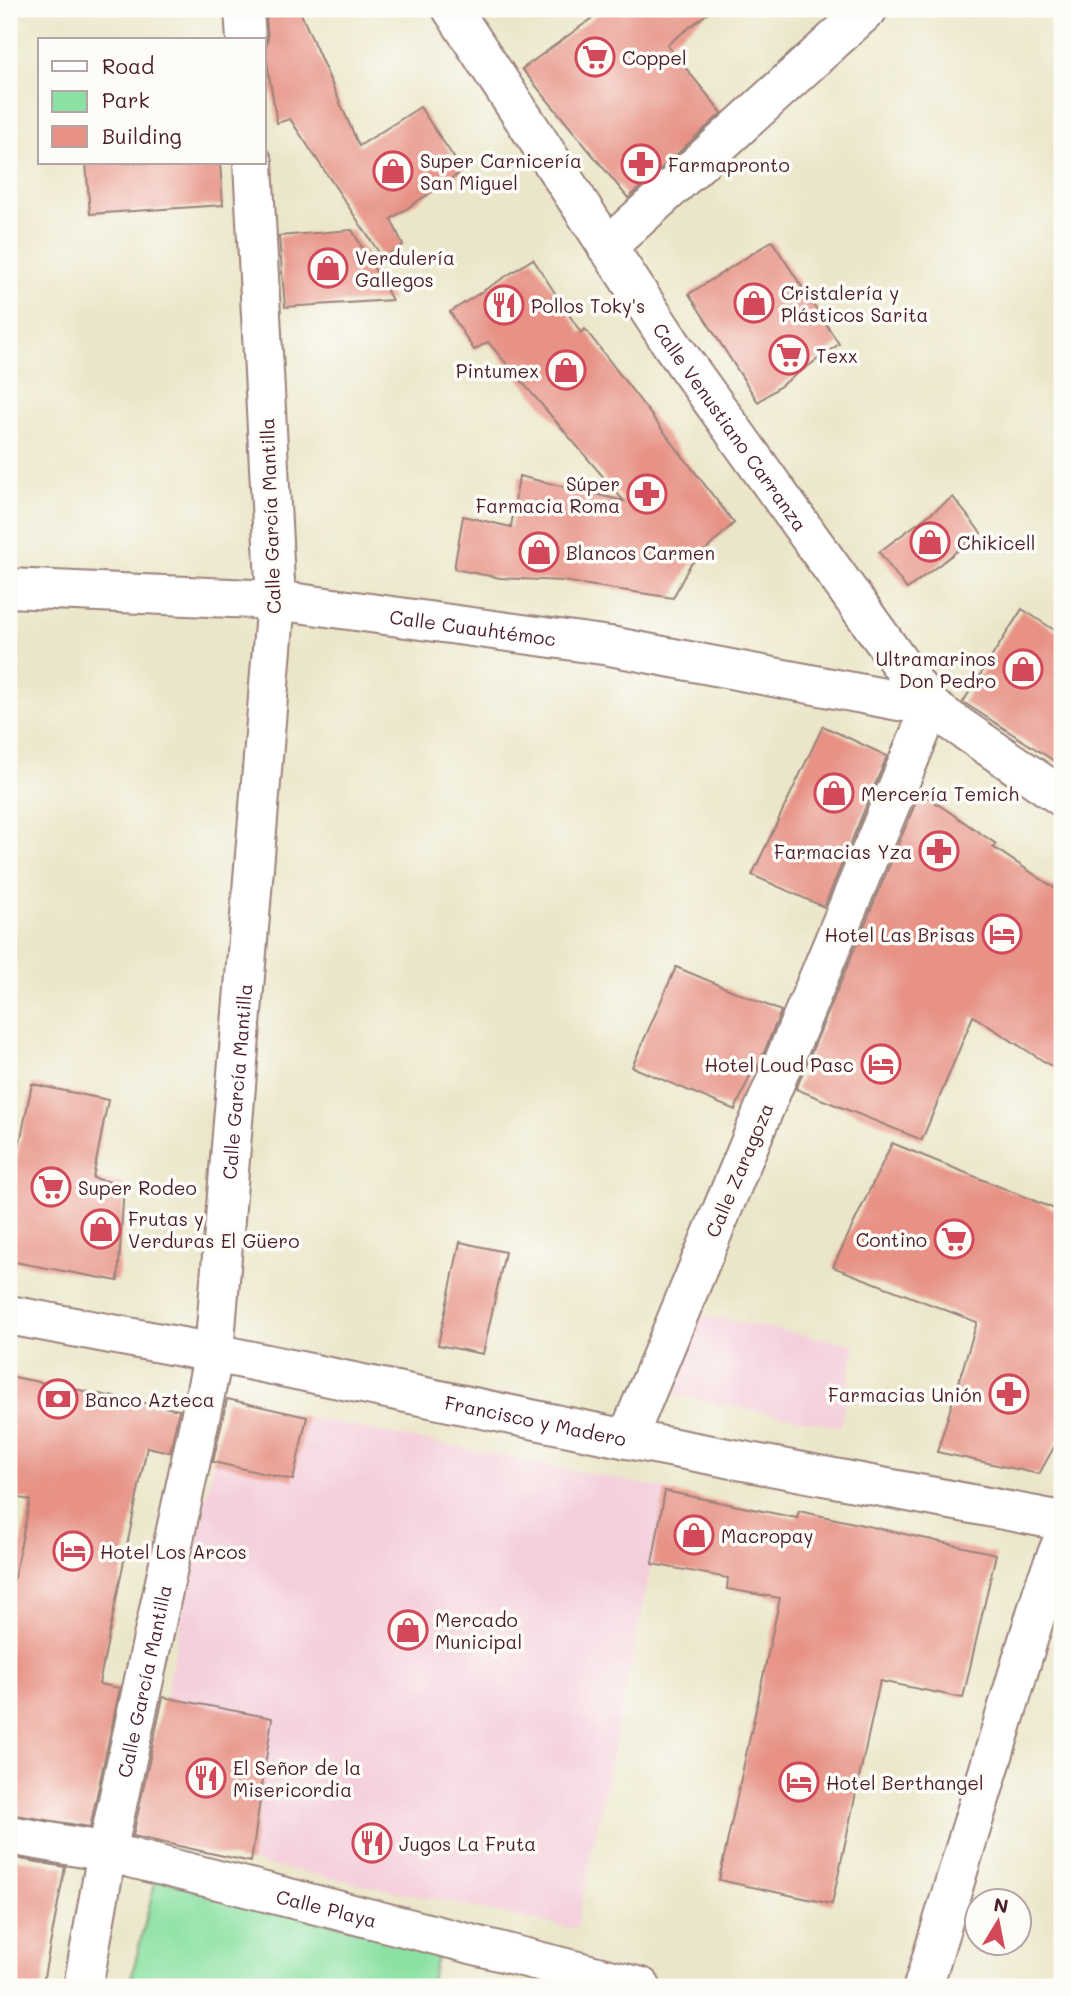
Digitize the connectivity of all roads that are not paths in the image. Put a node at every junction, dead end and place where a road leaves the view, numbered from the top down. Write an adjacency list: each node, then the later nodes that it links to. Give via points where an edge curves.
1 (244, 9): 4 (street)
2 (452, 9): 6 (street, Calle Venustiano Carranza)
3 (868, 9): 6 (street)
4 (246, 38)
5 (253, 164): 8 (street, Calle García Mantilla)
6 (607, 247): 9 (street, Calle Venustiano Carranza)
7 (9, 588): 8 (street, Calle Cuauhtémoc)
8 (276, 600): 9 (street, Calle Cuauhtémoc, via 610,646); 12 (street, Calle García Mantilla)
9 (931, 707): 10 (street, Calle Venustiano Carranza); 13 (street, Calle Zaragoza)
10 (1062, 797)
11 (9, 1315): 12 (street, Francisco y Madero)
12 (214, 1353): 13 (street, Francisco y Madero); 18 (street, Calle García Mantilla)
13 (627, 1439): 14 (street, Francisco y Madero)
14 (1062, 1521)
15 (1062, 1542): 16 (street)
16 (1054, 1588): 21 (street)
17 (9, 1835): 18 (street, Calle Playa)
18 (107, 1852): 19 (street, Calle García Mantilla); 20 (street, Calle Playa)
19 (83, 1987)
20 (641, 1987)
21 (923, 1987)

